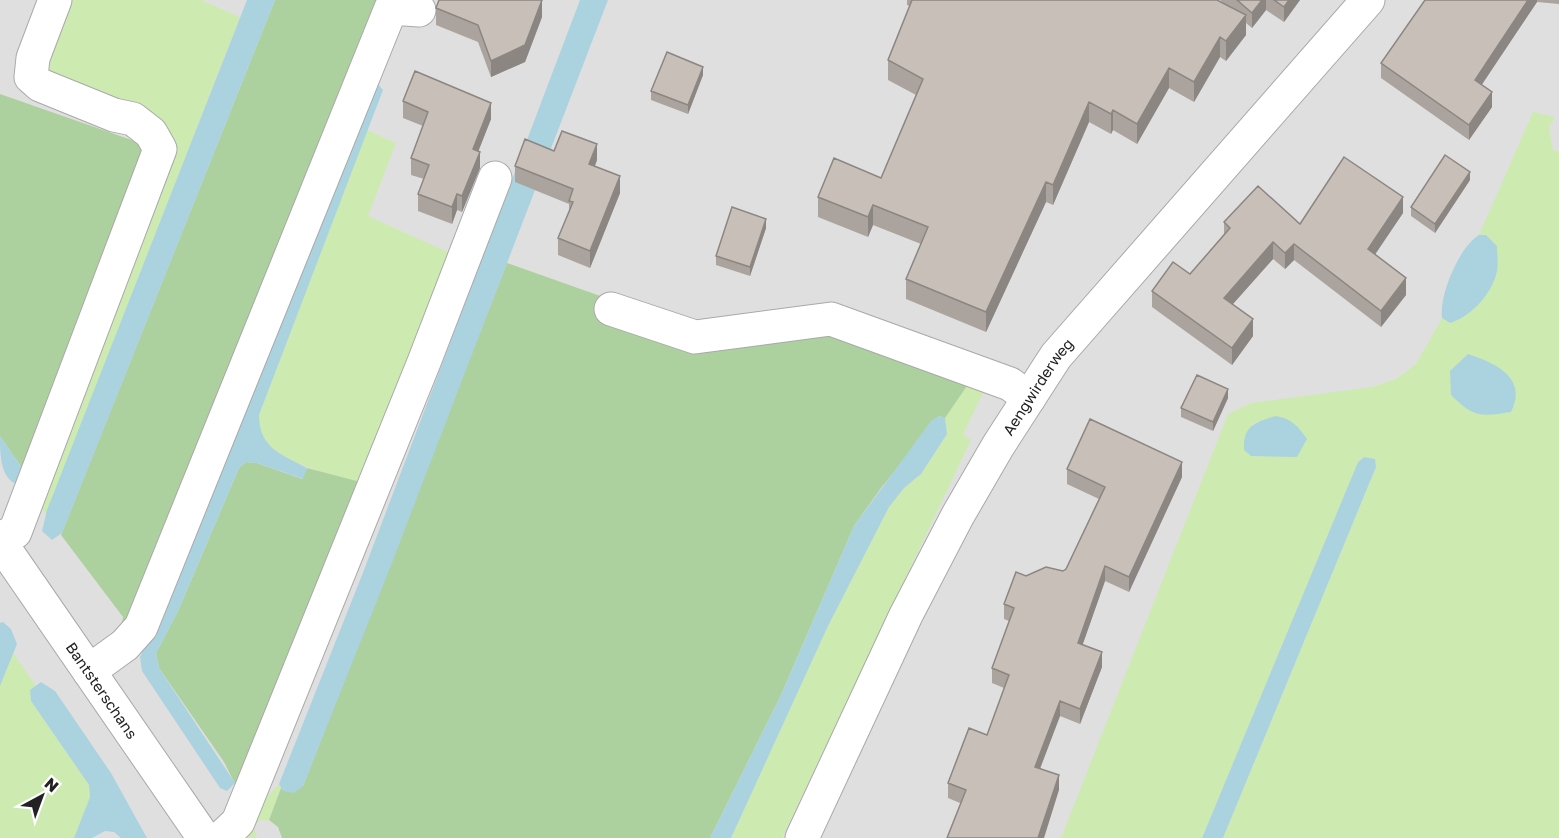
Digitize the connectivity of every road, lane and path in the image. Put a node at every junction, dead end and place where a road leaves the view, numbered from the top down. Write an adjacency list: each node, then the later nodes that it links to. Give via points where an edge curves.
1 (55, 0): 7 (street, via 33,58 31,77 114,115 133,119 151,133 160,149 15,532)
2 (1360, 3): 6 (street, Aengwirderweg, via 1056,356)
3 (419, 10): 8 (street, via 391,8 141,627 125,645)
4 (495, 178): 10 (street, via 238,822)
5 (611, 309): 6 (street, via 695,337 831,320 1010,384)
6 (1029, 398): 11 (street, Aengwirderweg, via 937,555)
7 (0, 540): 8 (street, Bantsterschans)
8 (89, 671): 9 (street, Bantsterschans)
9 (204, 838)
10 (221, 838)
11 (802, 838)

